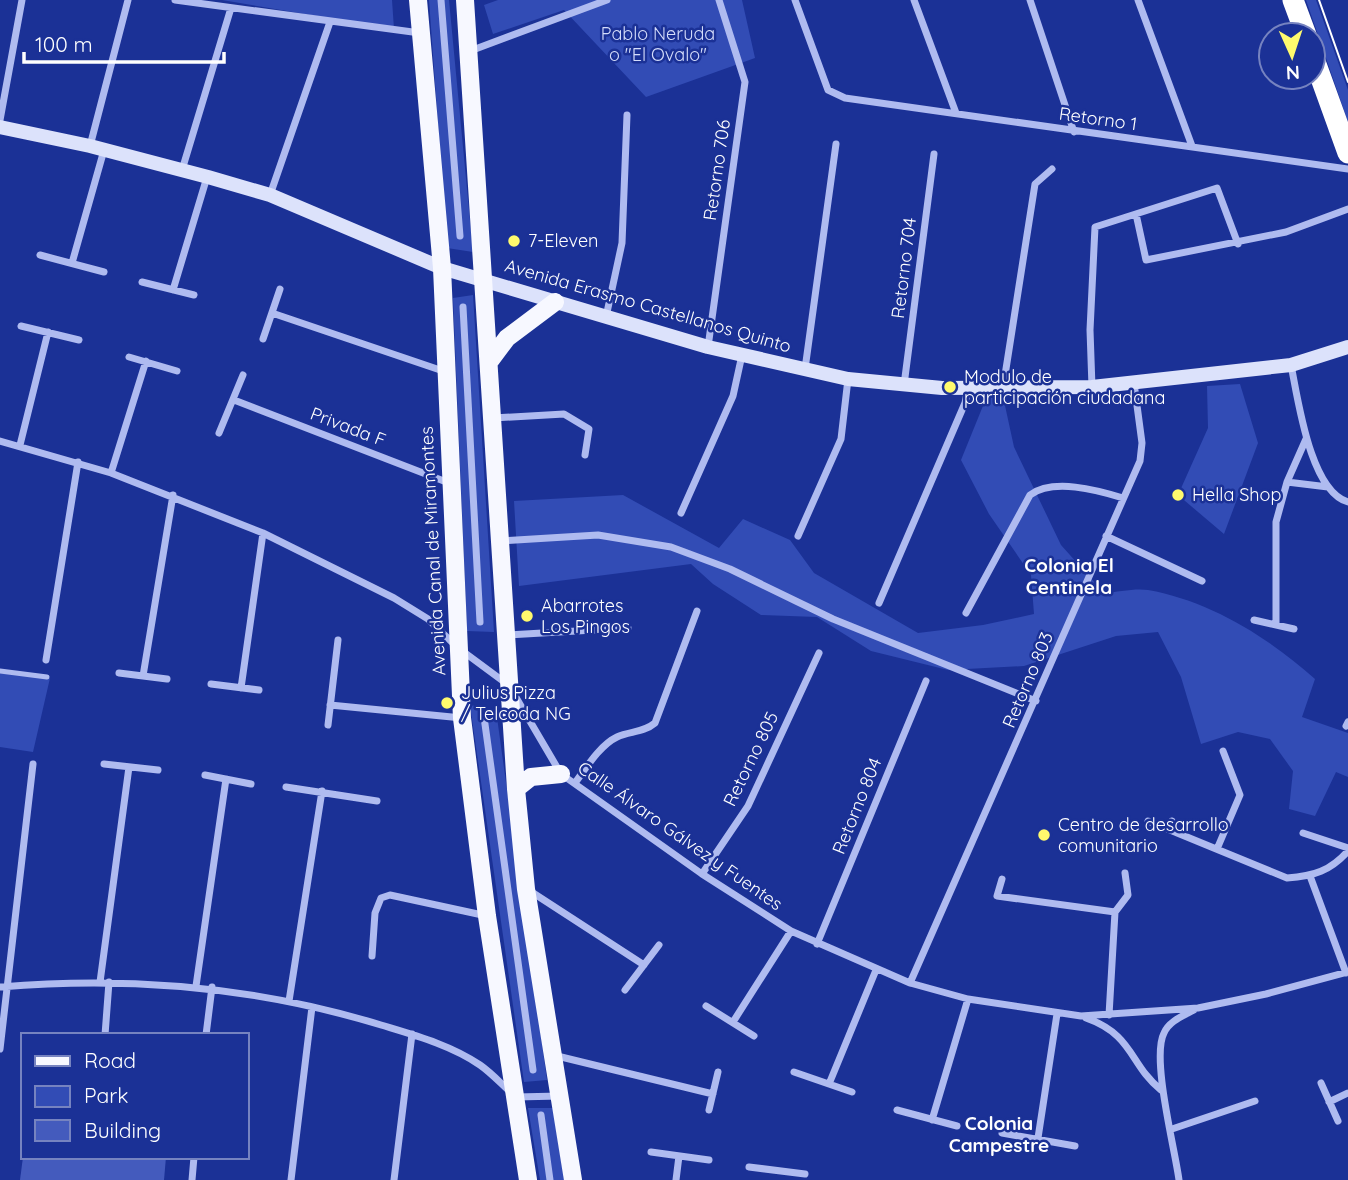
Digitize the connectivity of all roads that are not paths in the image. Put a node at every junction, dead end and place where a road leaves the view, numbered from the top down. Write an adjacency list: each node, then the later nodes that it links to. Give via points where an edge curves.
1 (22, 0): 22 (street)
2 (128, 0): 27 (street)
3 (175, 0): 14 (street)
4 (418, 0): 17 (main road, Avenida Canal de Miramontes)
5 (441, 0): 37 (street)
6 (607, 0): 18 (street)
7 (719, 0): 56 (street, Retorno 706, via 745,82)
8 (795, 0): 20 (street, Retorno 1, via 828,90 845,98)
9 (914, 0): 20 (street)
10 (1030, 0): 24 (street)
11 (1138, 0): 26 (street)
12 (1293, 0): 15 (highway)
13 (469, 1): 18 (main road)
14 (232, 8): 16 (street); 32 (street)
15 (1301, 21)
16 (330, 22): 17 (street); 34 (street)
17 (421, 33): 41 (main road, Avenida Canal de Miramontes)
18 (469, 51): 43 (main road)
19 (1326, 91): 28 (highway)
20 (956, 113): 24 (street, Retorno 1)
21 (626, 115): 51 (street, via 622,243)
22 (0, 120)
23 (0, 127): 27 (street, Avenida Erasmo Castellanos Quinto)
24 (1074, 132): 26 (street, Retorno 1)
25 (836, 144): 64 (street)
26 (1192, 146): 31 (street, Retorno 1)
27 (97, 148): 32 (street, Avenida Erasmo Castellanos Quinto); 40 (street)
28 (1348, 153)
29 (934, 154): 69 (street, Retorno 704)
30 (1052, 169): 72 (street, via 1034,184)
31 (1348, 169)
32 (182, 170): 33 (street, Avenida Erasmo Castellanos Quinto)
33 (208, 177): 34 (street, Avenida Erasmo Castellanos Quinto); 46 (street)
34 (270, 195): 41 (street, Avenida Erasmo Castellanos Quinto)
35 (1348, 209): 38 (street)
36 (1136, 214): 38 (street, via 1146,260); 38 (street, via 1217,188); 70 (street, via 1095,227)
37 (460, 236)
38 (1238, 244)
39 (40, 255): 40 (street)
40 (72, 262): 42 (street)
41 (442, 268): 43 (street, Avenida Erasmo Castellanos Quinto); 65 (main road, Avenida Canal de Miramontes)
42 (104, 272)
43 (485, 280): 48 (street, Avenida Erasmo Castellanos Quinto); 61 (main road)
44 (142, 282): 46 (street)
45 (280, 289): 50 (street)
46 (173, 290): 47 (street)
47 (194, 295)
48 (555, 302): 51 (street, Avenida Erasmo Castellanos Quinto); 61 (main road, via 507,338)
49 (463, 307): 98 (street)
50 (272, 313): 54 (street); 65 (street)
51 (605, 317): 56 (street, Avenida Erasmo Castellanos Quinto)
52 (21, 326): 53 (street)
53 (48, 332): 55 (street); 78 (street)
54 (263, 339)
55 (79, 340)
56 (708, 346): 58 (street, Avenida Erasmo Castellanos Quinto)
57 (1348, 347): 62 (street, Avenida Erasmo Castellanos Quinto)
58 (742, 354): 64 (street, Avenida Erasmo Castellanos Quinto); 88 (street, via 733,396)
59 (129, 357): 60 (street)
60 (146, 361): 63 (street); 81 (street)
61 (489, 362): 74 (main road)
62 (1291, 365): 68 (street, Avenida Erasmo Castellanos Quinto); 76 (street)
63 (177, 370)
64 (805, 370): 67 (street, Avenida Erasmo Castellanos Quinto)
65 (446, 372): 83 (main road, Avenida Canal de Miramontes)
66 (243, 375): 73 (street)
67 (848, 379): 69 (street, Avenida Erasmo Castellanos Quinto); 90 (street, via 841,439)
68 (1134, 383): 70 (street, Avenida Erasmo Castellanos Quinto); 86 (street, Retorno 803, via 1141,452)
69 (904, 386): 71 (street, Avenida Erasmo Castellanos Quinto)
70 (1092, 387): 72 (street, Avenida Erasmo Castellanos Quinto)
71 (968, 388): 72 (street, Avenida Erasmo Castellanos Quinto); 94 (street)
72 (1003, 389)
73 (234, 400): 75 (street); 83 (street, Privada F)
74 (494, 418): 79 (street, via 564,414 589,429); 92 (main road)
75 (219, 433)
76 (1306, 439): 82 (street); 84 (street)
77 (0, 441): 78 (street, Calle Álvaro Gálvez y Fuentes)
78 (20, 445): 80 (street, Calle Álvaro Gálvez y Fuentes)
79 (585, 455)
80 (78, 462): 81 (street, Calle Álvaro Gálvez y Fuentes); 106 (street)
81 (111, 473): 85 (street, Calle Álvaro Gálvez y Fuentes)
82 (1287, 482): 84 (street); 99 (street, via 1276,522)
83 (451, 484): 104 (main road, Avenida Canal de Miramontes)
84 (1328, 487): 87 (street)
85 (173, 495): 89 (street, Calle Álvaro Gálvez y Fuentes); 109 (street)
86 (1123, 498): 91 (street, Retorno 803); 96 (street, via 1096,490 1038,489 1030,495)
87 (1348, 502)
88 (681, 513)
89 (263, 533): 104 (street, Calle Álvaro Gálvez y Fuentes, via 394,598 428,619); 115 (street)
90 (798, 536)
91 (1106, 536): 93 (street); 117 (street, Retorno 803)
92 (500, 541): 102 (main road); 117 (street, via 598,535 671,547)
93 (1202, 582)
94 (879, 604)
95 (697, 611): 128 (street, via 655,723 618,736)
96 (966, 613)
97 (1254, 620): 99 (street)
98 (480, 622)
99 (1276, 625): 101 (street)
100 (628, 628): 102 (street)
101 (1294, 629)
102 (506, 635): 114 (main road)
103 (338, 640): 118 (street)
104 (457, 647): 114 (street, Calle Álvaro Gálvez y Fuentes); 120 (main road, Avenida Canal de Miramontes)
105 (819, 653): 142 (street, Retorno 805, via 748,806)
106 (46, 660)
107 (0, 671): 110 (lane)
108 (119, 673): 109 (street)
109 (143, 676): 111 (street)
110 (47, 677)
111 (167, 679)
112 (926, 681): 149 (street, Retorno 804)
113 (211, 684): 115 (street)
114 (509, 686): 128 (street, Calle Álvaro Gálvez y Fuentes); 132 (main road)
115 (241, 688): 116 (street)
116 (259, 690)
117 (1036, 701): 157 (street, Retorno 803)
118 (330, 705): 120 (street); 121 (street)
119 (484, 717): 177 (street)
120 (462, 718): 147 (main road, Avenida Canal de Miramontes)
121 (328, 726)
122 (1223, 751): 139 (street, via 1240,795)
123 (33, 764): 159 (street)
124 (104, 764): 125 (street)
125 (129, 767): 126 (street); 155 (street)
126 (158, 770)
127 (205, 775): 129 (street)
128 (568, 778): 132 (main road, via 531,777); 142 (street, Calle Álvaro Gálvez y Fuentes)
129 (226, 779): 130 (street); 158 (street)
130 (251, 784)
131 (286, 787): 133 (street)
132 (516, 789): 145 (main road)
133 (322, 791): 134 (street); 163 (street)
134 (377, 801)
135 (1148, 821): 137 (street)
136 (1172, 821): 137 (street)
137 (1175, 832): 139 (street)
138 (1303, 833): 140 (street)
139 (1217, 849): 143 (street, via 1287,878)
140 (1348, 850): 143 (street, via 1333,867)
141 (1125, 873): 146 (street, via 1128,895)
142 (702, 874): 148 (street, Calle Álvaro Gálvez y Fuentes)
143 (1310, 876): 154 (street)
144 (1002, 879): 146 (street, via 996,896)
145 (526, 889): 152 (street); 176 (main road)
146 (1115, 912): 168 (street)
147 (487, 916): 151 (street, via 390,895 381,898); 187 (main road, Avenida Canal de Miramontes)
148 (791, 932): 149 (street, Calle Álvaro Gálvez y Fuentes); 170 (street)
149 (817, 944): 153 (street, Calle Álvaro Gálvez y Fuentes)
150 (660, 945): 152 (street)
151 (372, 956)
152 (644, 965): 161 (street)
153 (876, 970): 157 (street, Calle Álvaro Gálvez y Fuentes); 181 (street)
154 (1347, 973): 166 (street, Calle Álvaro Gálvez y Fuentes)
155 (100, 982): 156 (street); 159 (street)
156 (109, 982): 158 (street); 171 (street)
157 (910, 983): 162 (street, Calle Álvaro Gálvez y Fuentes)
158 (196, 986): 160 (street)
159 (3, 987): 175 (street)
160 (212, 987): 163 (street); 172 (street)
161 (625, 990)
162 (968, 999): 167 (street, Calle Álvaro Gálvez y Fuentes); 193 (street)
163 (289, 1001): 165 (street)
164 (706, 1006): 170 (street)
165 (312, 1007): 173 (street); 208 (street)
166 (1198, 1008): 168 (street, Calle Álvaro Gálvez y Fuentes); 182 (street, via 1164,1032)
167 (1057, 1014): 169 (street, Calle Álvaro Gálvez y Fuentes); 198 (street)
168 (1109, 1014): 169 (street, Calle Álvaro Gálvez y Fuentes)
169 (1081, 1016): 182 (street, via 1116,1033)
170 (733, 1022): 174 (street)
171 (105, 1033)
172 (206, 1033)
173 (412, 1034): 187 (street, via 480,1065); 209 (street)
174 (754, 1035)
175 (0, 1049)
176 (553, 1054): 185 (street); 186 (main road)
177 (533, 1070)
178 (718, 1072): 185 (street)
179 (794, 1072): 181 (street)
180 (1321, 1083): 189 (street)
181 (829, 1084): 183 (street)
182 (1161, 1090): 196 (street)
183 (852, 1092)
184 (1348, 1093): 189 (street)
185 (713, 1094): 190 (street)
186 (560, 1096): 187 (street); 212 (main road)
187 (516, 1097): 210 (main road, Avenida Canal de Miramontes)
188 (1255, 1101): 196 (street)
189 (1329, 1102): 194 (street)
190 (709, 1110)
191 (897, 1110): 193 (street)
192 (541, 1115): 211 (street)
193 (932, 1120): 195 (street)
194 (1338, 1121)
195 (957, 1126)
196 (1172, 1129): 215 (street)
197 (1002, 1133): 198 (street)
198 (1038, 1138): 199 (street)
199 (1075, 1146)
200 (650, 1152): 201 (street)
201 (679, 1156): 203 (street); 213 (street)
202 (194, 1159): 207 (street)
203 (709, 1160)
204 (749, 1167): 205 (street)
205 (772, 1170): 206 (street); 214 (street)
206 (805, 1174)
207 (192, 1180)
208 (290, 1180)
209 (394, 1180)
210 (528, 1180)
211 (551, 1180)
212 (573, 1180)
213 (676, 1180)
214 (772, 1180)
215 (1179, 1180)

